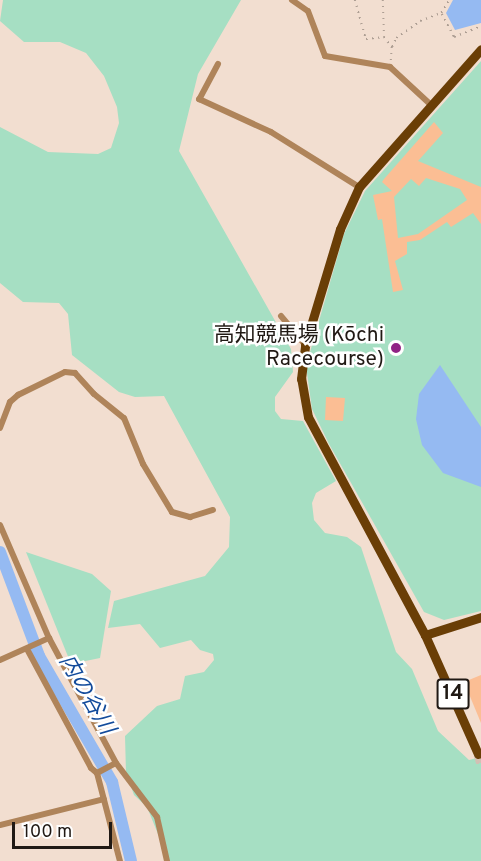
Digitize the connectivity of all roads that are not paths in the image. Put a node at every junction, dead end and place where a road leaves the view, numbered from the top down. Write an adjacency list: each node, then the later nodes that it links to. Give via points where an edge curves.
1 (292, 0): 4 (street, via 308,10 320,51 327,58 390,67)
2 (481, 49): 4 (main road)
3 (218, 64): 5 (street, via 199,99 271,132)
4 (431, 105): 5 (main road)
5 (359, 187): 7 (main road, via 340,229)
6 (281, 316): 7 (street)
7 (305, 345): 12 (main road, via 301,387 308,417)
8 (0, 428): 9 (street, via 10,402 18,395 65,372 75,373 124,418 143,464 172,512 190,518)
9 (213, 510)
10 (0, 525): 13 (street)
11 (481, 617): 12 (main road)
12 (425, 635): 16 (main road, 14)
13 (47, 639): 14 (street); 17 (street)
14 (28, 648): 15 (street); 18 (street, via 91,768)
15 (0, 660)
16 (478, 754)
17 (114, 764): 18 (street); 22 (street, via 157,817)
18 (99, 772): 19 (street)
19 (104, 799): 20 (street); 21 (street)
20 (0, 825)
21 (120, 861)
22 (167, 861)

